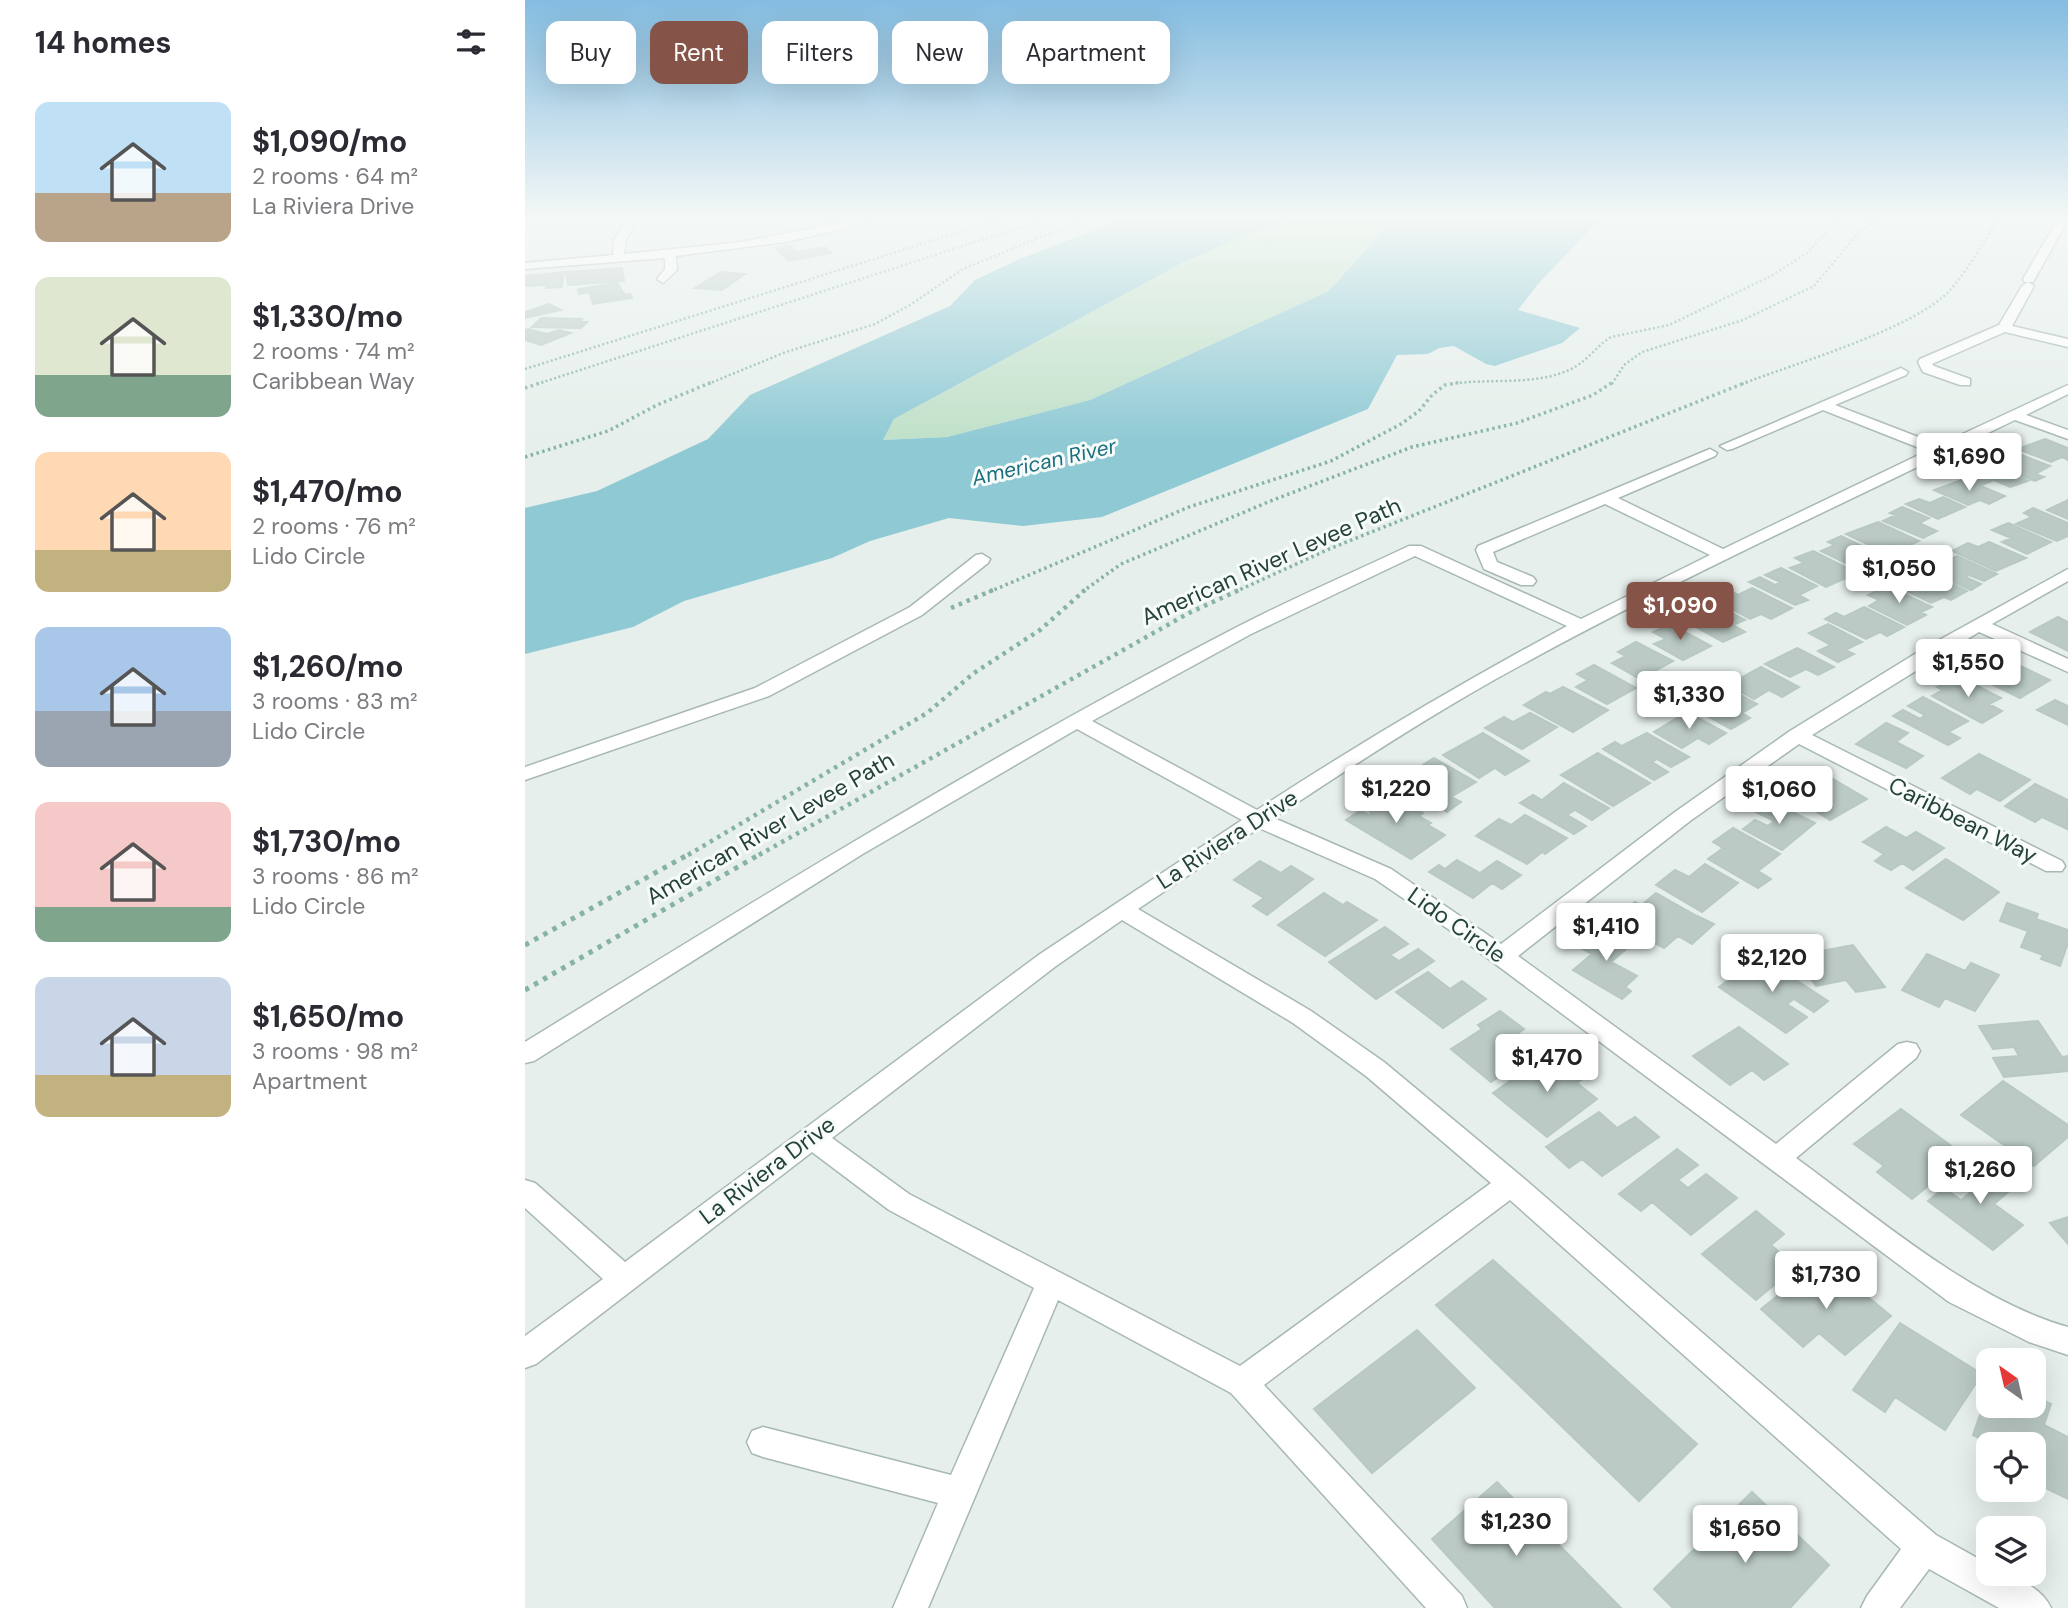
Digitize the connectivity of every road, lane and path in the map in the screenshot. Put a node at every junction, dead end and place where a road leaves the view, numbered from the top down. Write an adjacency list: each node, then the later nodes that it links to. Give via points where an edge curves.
1 (763, 294): 10 (path)
2 (815, 294): 13 (path)
3 (925, 294): 21 (path, via 875,324 786,352 657,405 608,431)
4 (1733, 294): 27 (path, via 1669,325 1611,337 1590,358 1567,371 1542,378 1445,385 1401,424 1331,461 1189,507)
5 (1797, 294): 37 (path, via 1730,325 1641,352 1624,365 1611,385 1593,396 1517,422 1412,447 1121,564 927,713)
6 (1945, 294): 39 (path, American River Levee Path, via 1891,327 1329,549 1189,613)
7 (2023, 294): 8 (street)
8 (2004, 328): 9 (street); 12 (street, via 1925,362 1928,369)
9 (2068, 342)
10 (525, 369)
11 (1901, 372): 15 (street)
12 (1965, 382)
13 (525, 388)
14 (2068, 389): 16 (street, La Riviera Drive)
15 (1823, 405): 18 (street); 19 (street)
16 (2014, 415): 17 (street); 19 (street, La Riviera Drive)
17 (2068, 435)
18 (1727, 446)
19 (1940, 451): 23 (street, La Riviera Drive)
20 (1710, 453): 22 (street)
21 (525, 457)
22 (1605, 498): 23 (street); 26 (street, via 1484,550 1490,565)
23 (1723, 555): 29 (street, La Riviera Drive)
24 (982, 559): 33 (street, via 916,611 762,692)
25 (2068, 574): 28 (street)
26 (1527, 581)
27 (949, 608)
28 (1979, 625): 30 (street); 32 (street)
29 (1581, 626): 31 (street, via 1415,550 1245,630); 34 (street, La Riviera Drive, via 1375,742)
30 (2068, 666)
31 (1077, 721): 34 (street, Lido Circle); 41 (street, via 853,850)
32 (1797, 735): 35 (street, Caribbean Way); 38 (street, via 1692,808)
33 (525, 774)
34 (1257, 819): 36 (street, La Riviera Drive); 38 (street, Lido Circle, via 1383,874)
35 (2055, 866)
36 (1121, 909): 42 (street, La Riviera Drive); 44 (street, via 1302,1017 1375,1069)
37 (525, 946)
38 (1502, 956): 43 (street, Lido Circle)
39 (525, 990)
40 (1907, 1051): 43 (street)
41 (525, 1054)
42 (811, 1137): 46 (street, La Riviera Drive); 47 (street, via 899,1202)
43 (1776, 1159): 48 (street, Lido Circle, via 1959,1293 2041,1333)
44 (1511, 1184): 50 (street); 53 (street)
45 (525, 1191): 46 (street)
46 (623, 1279): 49 (street, La Riviera Drive)
47 (1051, 1282): 50 (street); 52 (street)
48 (2068, 1341)
49 (525, 1354)
50 (1243, 1383): 55 (street)
51 (762, 1442): 52 (street)
52 (960, 1493): 54 (street)
53 (1924, 1547): 56 (street); 57 (street)
54 (910, 1608)
55 (1450, 1608)
56 (1879, 1608)
57 (2032, 1608)

